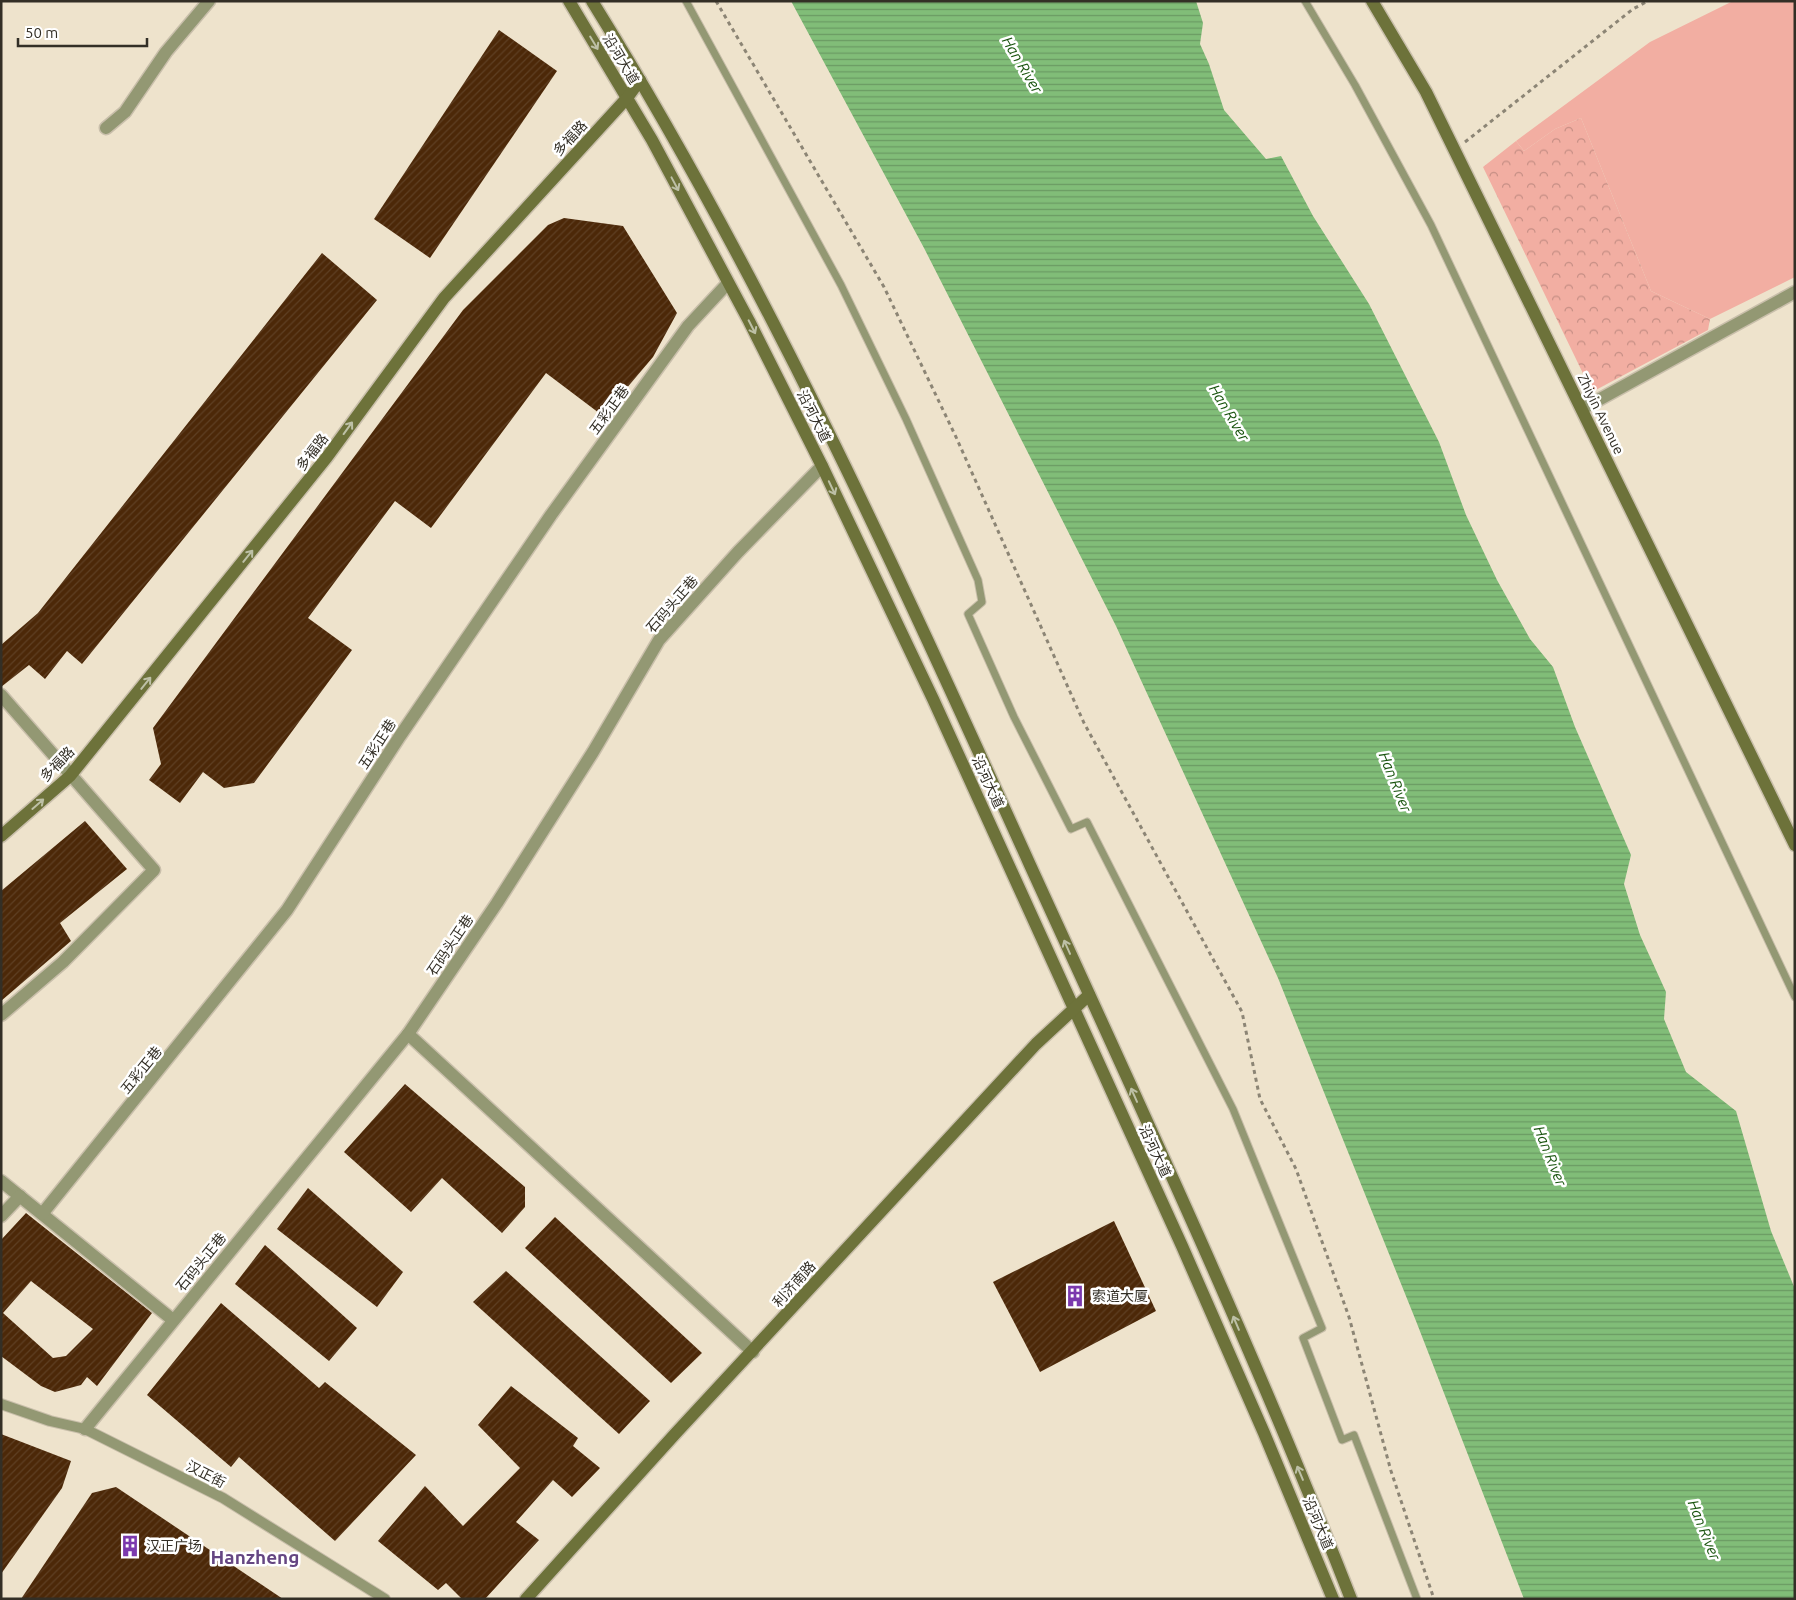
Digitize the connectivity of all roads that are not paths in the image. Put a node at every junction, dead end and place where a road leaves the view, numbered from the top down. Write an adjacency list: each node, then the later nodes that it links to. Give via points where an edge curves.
1 (209, 1): 9 (street, via 166,52 124,112)
2 (568, 1): 8 (main road, 沿河大道, one-way to 8)
3 (592, 1): 7 (main road, 沿河大道)
4 (686, 1): 35 (lane, via 841,284 906,419 978,580 982,602 968,614 1014,717 1071,830 1087,822 1233,1109 1322,1328 1303,1338 1342,1440 1354,1435)
5 (1305, 1): 19 (lane, via 1431,225)
6 (1372, 1): 12 (main road, Zhiyin Avenue, via 1426,92)
7 (640, 80): 8 (main road, 多福路); 18 (main road, 沿河大道, one-way to 7, via 835,444 758,291)
8 (627, 98): 10 (main road, 沿河大道, one-way to 10); 15 (main road, 多福路, one-way to 8, via 327,457 444,298)
9 (106, 128)
10 (728, 282): 13 (main road, 沿河大道, one-way to 13); 25 (street, 五彩正巷, via 688,326 551,515 287,910)
11 (1795, 292): 12 (street)
12 (1582, 409): 17 (main road, Zhiyin Avenue)
13 (822, 466): 20 (main road, 沿河大道, one-way to 20, via 933,699); 22 (street, 石码头正巷, via 738,552 659,640 593,752 497,903)
14 (1, 695): 15 (street)
15 (70, 776): 16 (main road, 多福路, one-way to 15); 21 (street, via 154,870 63,962)
16 (1, 836)
17 (1795, 845)
18 (1089, 995): 20 (main road, 利济南路); 34 (main road, 沿河大道, one-way to 18, via 1208,1256)
19 (1795, 997)
20 (1073, 1009): 28 (main road, 利济南路, via 1036,1044); 33 (main road, 沿河大道, via 1186,1255)
21 (1, 1015)
22 (408, 1034): 27 (street, 石码头正巷); 28 (street)
23 (1, 1181): 24 (street)
24 (20, 1196): 25 (street); 26 (street)
25 (42, 1214): 27 (street)
26 (1, 1216)
27 (173, 1320): 30 (street, 石码头正巷)
28 (753, 1352): 32 (main road, 利济南路)
29 (1, 1404): 30 (street, 汉正街)
30 (85, 1429): 31 (street, 汉正街, via 223,1498)
31 (385, 1599)
32 (526, 1599)
33 (1333, 1599)
34 (1351, 1599)
35 (1417, 1599)

